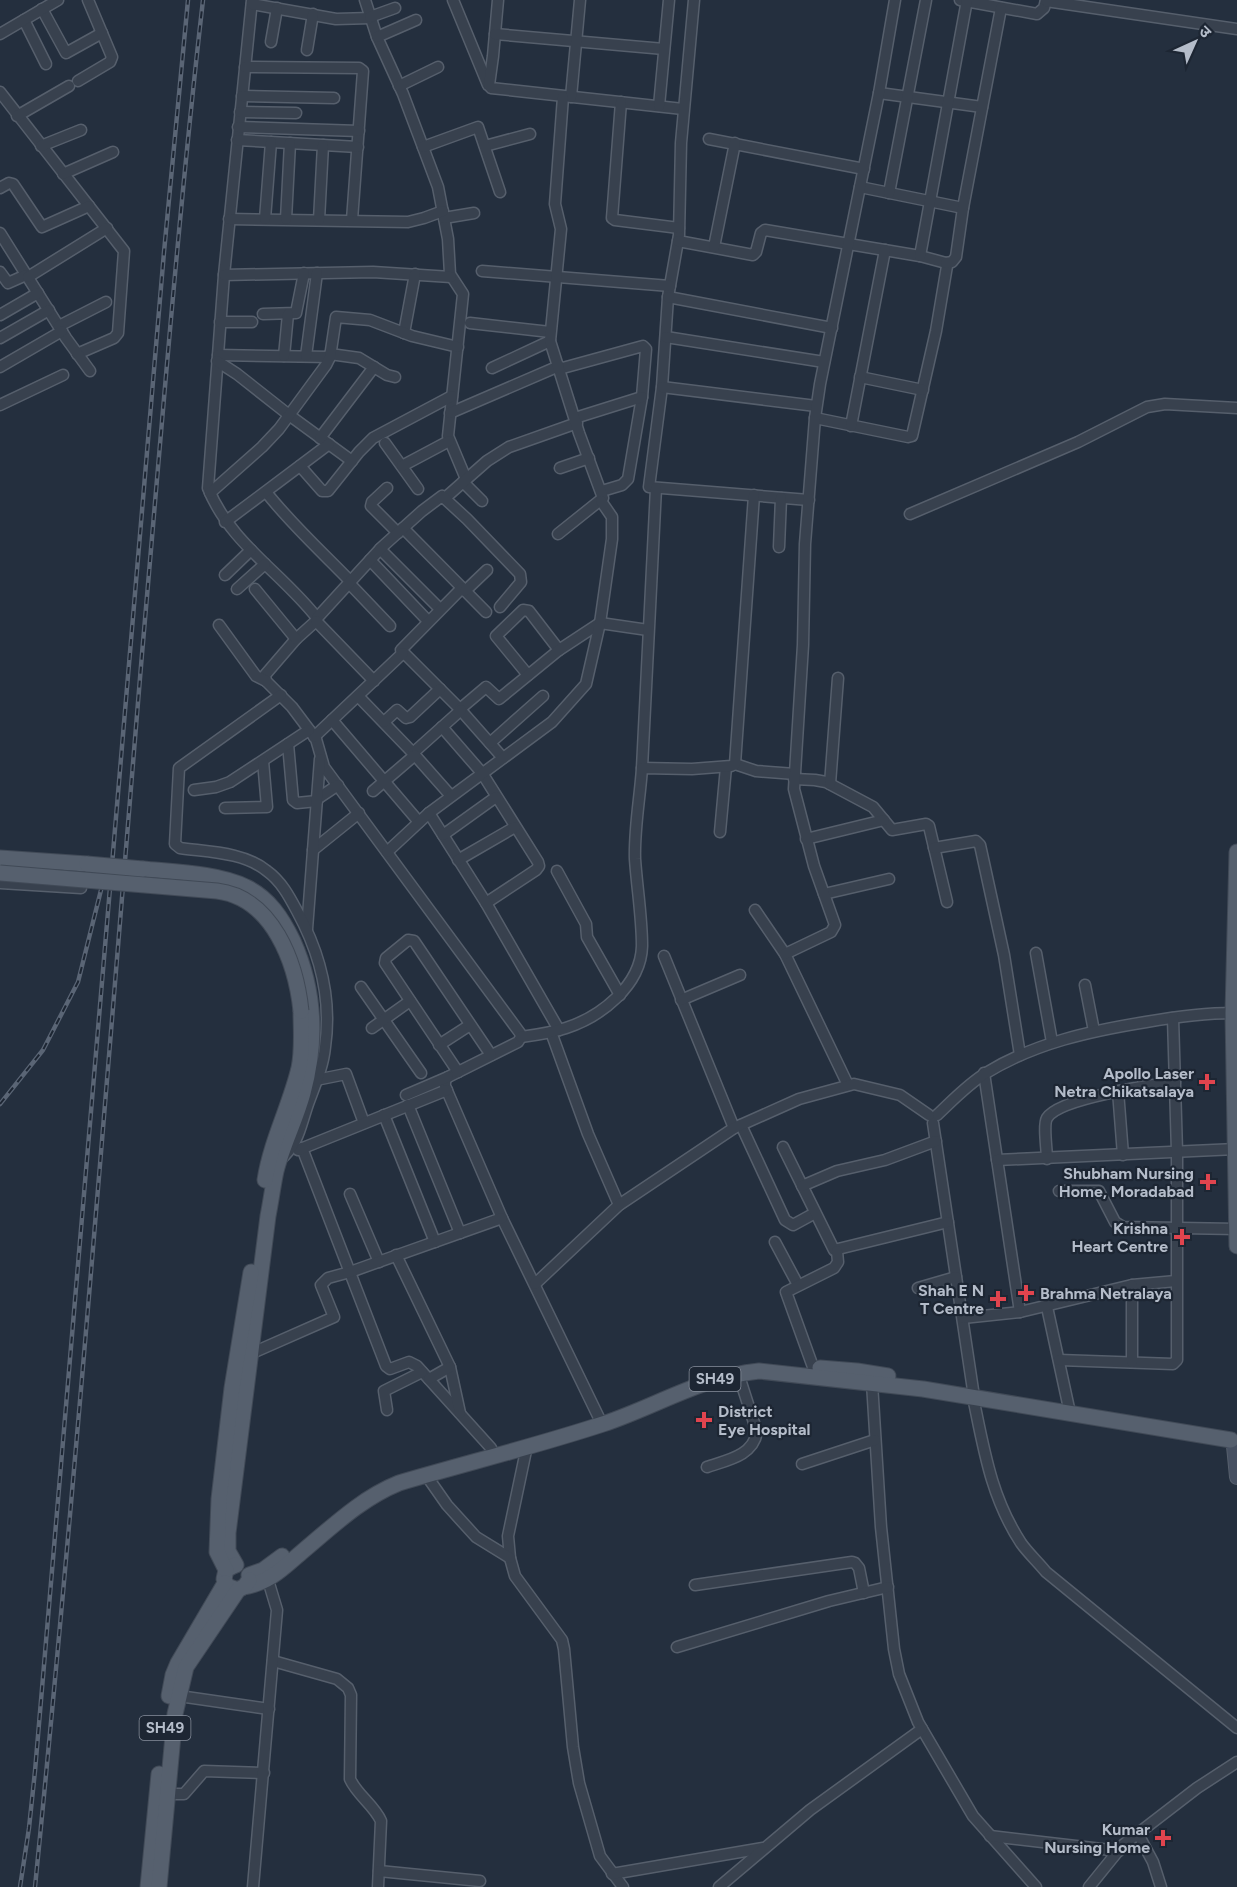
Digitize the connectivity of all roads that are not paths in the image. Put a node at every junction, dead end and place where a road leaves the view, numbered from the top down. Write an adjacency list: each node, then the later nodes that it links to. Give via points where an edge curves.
1 (58, 0): 17 (street)
2 (88, 0): 23 (street)
3 (453, 0): 34 (street)
4 (498, 0): 25 (street)
5 (580, 0): 27 (street)
6 (669, 0): 29 (street)
7 (694, 0): 46 (street)
8 (894, 0): 37 (street)
9 (926, 0): 39 (street)
10 (964, 0): 16 (street); 43 (street)
11 (1046, 0): 16 (street, via 1037,15); 22 (street)
12 (369, 1): 19 (street)
13 (252, 2): 14 (street); 32 (street)
14 (277, 8): 18 (street); 28 (street)
15 (395, 8): 19 (street)
16 (1001, 8): 45 (street)
17 (42, 9): 20 (street); 23 (street, via 66,53)
18 (313, 14): 19 (street, via 336,19); 30 (street)
19 (371, 17): 26 (street)
20 (24, 20): 24 (street); 31 (street)
21 (416, 20): 26 (street)
22 (1237, 29)
23 (102, 33): 49 (street, via 112,60)
24 (0, 34)
25 (495, 34): 27 (street); 34 (street)
26 (377, 37): 35 (street)
27 (576, 41): 29 (street); 40 (street)
28 (272, 42)
29 (664, 49): 44 (street)
30 (307, 50)
31 (46, 64)
32 (245, 67): 38 (street); 52 (street, via 361,69)
33 (438, 67): 35 (street)
34 (489, 85): 40 (street, via 494,90)
35 (399, 86): 62 (street)
36 (0, 92): 49 (street)
37 (879, 93): 39 (street); 65 (street)
38 (242, 96): 41 (street); 47 (street)
39 (908, 96): 43 (street); 70 (street)
40 (567, 97): 42 (street); 98 (street, via 555,204 561,229)
41 (334, 98)
42 (621, 102): 44 (street); 82 (street, via 612,218)
43 (948, 102): 45 (street); 71 (street)
44 (659, 106): 46 (street)
45 (982, 107): 73 (street)
46 (683, 109): 82 (street)
47 (240, 112): 48 (street); 50 (street)
48 (296, 113)
49 (17, 116): 60 (street)
50 (238, 128): 52 (street); 55 (street)
51 (81, 130): 60 (street)
52 (359, 131): 61 (street)
53 (530, 134): 63 (street)
54 (709, 139): 58 (street)
55 (237, 140): 56 (street); 76 (street)
56 (271, 142): 57 (street); 77 (street)
57 (290, 143): 59 (street); 78 (street)
58 (735, 143): 65 (street); 86 (street)
59 (323, 145): 61 (street); 79 (street)
60 (41, 146): 66 (street)
61 (358, 147): 80 (street)
62 (423, 147): 63 (street, via 476,127); 75 (street)
63 (485, 147): 69 (street)
64 (113, 152): 66 (street)
65 (864, 169): 67 (street)
66 (63, 174): 72 (street)
67 (860, 187): 70 (street); 85 (street)
68 (0, 188): 72 (street, via 13,184 42,227)
69 (500, 192)
70 (889, 192): 71 (street)
71 (930, 202): 73 (street); 88 (street)
72 (89, 206): 81 (street)
73 (963, 208): 89 (street, via 956,257)
74 (474, 213): 75 (street)
75 (443, 214): 80 (street, via 408,222); 97 (street)
76 (229, 219): 77 (street); 94 (street)
77 (265, 219): 78 (street)
78 (286, 219): 79 (street)
79 (319, 220): 80 (street)
80 (352, 220)
81 (107, 228): 96 (street); 116 (street, via 124,251 118,333)
82 (679, 228): 84 (street)
83 (0, 232): 96 (street)
84 (678, 241): 86 (street); 99 (street)
85 (849, 244): 86 (street, via 765,230 753,255); 87 (street); 109 (street)
86 (714, 247)
87 (885, 250): 88 (street); 129 (street)
88 (920, 256): 89 (street)
89 (945, 263): 131 (street)
90 (482, 271): 98 (street)
91 (0, 272): 96 (street, via 9,283)
92 (304, 273): 93 (street); 94 (street); 104 (street, via 298,310)
93 (317, 273): 95 (street); 118 (street)
94 (224, 274): 106 (street)
95 (415, 274): 97 (street); 111 (street)
96 (27, 276): 100 (street)
97 (451, 277): 115 (street, via 463,294)
98 (555, 277): 99 (street); 112 (street)
99 (669, 292): 109 (street); 113 (street)
100 (38, 293): 102 (street); 105 (street)
101 (106, 302): 110 (street)
102 (49, 310): 110 (street); 114 (street)
103 (263, 314): 104 (street)
104 (288, 314): 117 (street)
105 (0, 315)
106 (220, 322): 107 (street); 120 (street)
107 (252, 322)
108 (470, 323): 112 (street)
109 (832, 328): 121 (street)
110 (60, 329): 116 (street); 122 (street)
111 (404, 333): 115 (street); 119 (street, via 370,320 336,317)
112 (550, 336): 124 (street); 125 (street)
113 (666, 337): 121 (street); 130 (street)
114 (0, 338)
115 (458, 347): 132 (street)
116 (77, 354): 126 (street)
117 (284, 356): 118 (street); 120 (street)
118 (306, 356): 119 (street)
119 (330, 356): 123 (street, via 359,358); 138 (street)
120 (218, 358): 138 (street); 154 (street)
121 (824, 362): 136 (street)
122 (0, 367)
123 (374, 367): 128 (street); 141 (street)
124 (559, 367): 133 (street, via 643,346 646,349); 137 (street); 139 (street)
125 (492, 368)
126 (90, 370)
127 (63, 375): 134 (street)
128 (396, 377)
129 (860, 377): 131 (street); 140 (street)
130 (662, 387): 136 (street); 151 (street, via 649,487)
131 (923, 390): 140 (street, via 910,437)
132 (452, 396): 137 (street); 145 (street, via 373,438)
133 (642, 397): 139 (street); 156 (street, via 626,481)
134 (0, 405)
135 (1237, 408): 161 (street, via 1165,404 1146,407 1078,442)
136 (816, 412): 140 (street); 159 (street)
137 (450, 413): 142 (street)
138 (289, 415): 141 (street); 154 (street, via 262,447)
139 (576, 421): 144 (street); 149 (street, via 509,447)
140 (851, 426)
141 (324, 441): 145 (street); 146 (street)
142 (449, 441): 147 (street); 149 (street)
143 (385, 443): 147 (street)
144 (589, 458): 148 (street); 156 (street)
145 (352, 461): 146 (street, via 325,492)
146 (300, 466): 153 (street)
147 (402, 466): 152 (street)
148 (560, 468)
149 (465, 480): 157 (street); 160 (street)
150 (387, 488): 163 (street, via 371,506)
151 (656, 488): 155 (street); 184 (street)
152 (418, 489)
153 (266, 492): 162 (street); 172 (street, via 288,520)
154 (210, 494): 162 (street)
155 (754, 495): 158 (street); 207 (street)
156 (602, 496): 164 (street); 181 (street, via 612,517 612,539)
157 (445, 498): 163 (street, via 440,497); 176 (street, via 520,574 521,582)
158 (780, 498): 159 (street); 165 (street)
159 (809, 500): 210 (street)
160 (482, 501)
161 (910, 513)
162 (225, 522): 167 (street)
163 (400, 530): 166 (street); 175 (street)
164 (558, 534)
165 (779, 547)
166 (380, 549): 168 (street); 177 (street)
167 (251, 550): 169 (street); 171 (street)
168 (370, 560): 172 (street); 180 (street)
169 (265, 564): 173 (street); 179 (street)
170 (487, 570): 175 (street)
171 (225, 575)
172 (350, 582): 179 (street); 183 (street)
173 (237, 589)
174 (255, 589): 185 (street)
175 (464, 590): 177 (street); 178 (street)
176 (500, 607)
177 (440, 609): 180 (street)
178 (486, 612)
179 (317, 619): 185 (street); 191 (street)
180 (428, 621): 187 (street, via 402,648)
181 (600, 623): 184 (street); 186 (street); 205 (street, via 586,684 552,723)
182 (219, 625): 190 (street, via 256,676)
183 (390, 626)
184 (648, 630): 208 (street)
185 (296, 639): 190 (street, via 265,675)
186 (559, 650): 188 (street); 188 (street, via 529,611 523,610 495,636)
187 (403, 653): 191 (street); 192 (street)
188 (528, 675): 196 (street, via 499,699 486,687)
189 (837, 678): 212 (street)
190 (266, 681): 193 (street)
191 (374, 681): 194 (street)
192 (440, 689): 196 (street); 198 (street, via 410,717 398,711)
193 (280, 695): 200 (street); 243 (street, via 179,768 175,844 243,858 261,866 282,886)
194 (358, 696): 197 (street); 198 (street)
195 (543, 696): 201 (street)
196 (460, 710): 199 (street); 201 (street)
197 (332, 720): 200 (street); 211 (street)
198 (384, 722): 203 (street)
199 (442, 727): 203 (street); 209 (street)
200 (312, 734): 202 (street); 204 (street)
201 (489, 743): 205 (street)
202 (288, 744): 206 (street); 218 (street, via 293,800)
203 (414, 754): 211 (street); 216 (street)
204 (320, 758): 213 (street); 218 (street)
205 (503, 758): 209 (street)
206 (263, 761): 214 (street, via 223,785); 219 (street, via 267,807)
207 (731, 765): 208 (street); 210 (street); 225 (street)
208 (642, 768): 250 (street, via 635,856 642,948 636,972)
209 (482, 773): 216 (street); 217 (street)
210 (794, 776): 212 (street); 227 (street, via 794,795)
211 (385, 781): 215 (street); 223 (street)
212 (830, 784): 222 (street, via 873,807)
213 (338, 785): 218 (street); 220 (street)
214 (194, 790)
215 (373, 791)
216 (451, 796): 221 (street)
217 (496, 797): 224 (street); 226 (street)
218 (317, 800): 229 (street)
219 (225, 808)
220 (359, 813): 229 (street); 230 (street)
221 (429, 813): 223 (street); 226 (street)
222 (884, 820): 227 (street); 228 (street, via 896,830 926,824)
223 (419, 822): 230 (street)
224 (515, 827): 233 (street); 241 (street, via 539,866)
225 (720, 832)
226 (442, 835): 233 (street)
227 (806, 839): 239 (street)
228 (934, 848): 240 (street); 265 (street, via 976,841 980,845)
229 (313, 850): 243 (street)
230 (387, 852): 261 (street)
231 (1237, 852): 254 (main road)
232 (0, 858): 253 (main road, bridge, via 190,874 247,887 273,907 284,923 301,960)
233 (458, 860): 241 (street)
234 (557, 872): 250 (street, via 586,924 587,937)
235 (0, 873): 253 (main road, bridge, via 235,895 260,913 279,938)
236 (889, 879): 239 (street)
237 (0, 883): 238 (street)
238 (81, 888)
239 (824, 894): 245 (street, via 835,929)
240 (947, 902)
241 (486, 903): 259 (street)
242 (755, 910): 245 (street)
243 (307, 929): 269 (street, via 320,961 326,1000 325,1046)
244 (1036, 953): 262 (street)
245 (785, 954): 271 (street)
246 (664, 956): 251 (street)
247 (740, 975): 251 (street)
248 (1085, 985): 260 (street)
249 (361, 987): 256 (street)
250 (620, 994): 259 (street, via 580,1023)
251 (681, 1000): 278 (street)
252 (410, 1001): 256 (street); 257 (street, via 385,960 411,939); 263 (street)
253 (307, 1011): 285 (main road, via 312,1054); 304 (main road, via 298,1070 271,1149)
254 (1233, 1013): 255 (street); 282 (main road)
255 (1173, 1018): 260 (street); 270 (street)
256 (384, 1019): 258 (street); 266 (street)
257 (470, 1024): 263 (street); 264 (street)
258 (372, 1028)
259 (555, 1031): 261 (street); 291 (street, via 588,1134)
260 (1094, 1031): 262 (street)
261 (521, 1037): 264 (street)
262 (1052, 1042): 265 (street)
263 (440, 1045): 268 (street)
264 (490, 1055): 268 (street)
265 (1020, 1055): 267 (street)
266 (421, 1072)
267 (984, 1073): 276 (street); 287 (street)
268 (453, 1075): 272 (street, via 445,1080); 274 (street)
269 (316, 1080): 277 (street, via 346,1074); 285 (street, via 294,1146)
270 (1175, 1082): 273 (street); 283 (street)
271 (848, 1085): 276 (street, via 854,1083 900,1095); 278 (street, via 799,1099)
272 (447, 1090): 274 (street); 293 (street)
273 (1118, 1091): 284 (street); 286 (street, via 1052,1113 1046,1122)
274 (407, 1100): 275 (street); 297 (street)
275 (384, 1115): 277 (street); 298 (street)
276 (933, 1118): 279 (street)
277 (364, 1123): 281 (street)
278 (737, 1126): 291 (street); 292 (street, via 785,1220 793,1225)
279 (936, 1141): 288 (street, via 885,1160 837,1171); 294 (street)
280 (783, 1147): 288 (street)
281 (302, 1148): 285 (street); 305 (street)
282 (1236, 1149): 283 (street); 296 (main road)
283 (1178, 1152): 284 (street); 295 (street)
284 (1123, 1155): 286 (street)
285 (283, 1157): 304 (main road)
286 (1047, 1159): 287 (street)
287 (997, 1160): 313 (street)
288 (802, 1186): 292 (street)
289 (1059, 1191): 295 (street, via 1099,1191 1114,1222 1123,1227)
290 (350, 1194): 303 (street)
291 (619, 1205): 308 (street)
292 (815, 1213): 301 (street)
293 (502, 1218): 297 (street); 308 (street)
294 (948, 1222): 301 (street); 306 (street)
295 (1177, 1229): 296 (street); 307 (street)
296 (1237, 1229): 300 (main road)
297 (459, 1233): 298 (street)
298 (435, 1242): 302 (street)
299 (775, 1242): 309 (street)
300 (1237, 1246)
301 (837, 1251): 309 (street, via 834,1268)
302 (396, 1255): 303 (street); 318 (street)
303 (379, 1262): 305 (street)
304 (256, 1270): 315 (main road); 337 (main road, via 232,1388 219,1499 218,1552)
305 (350, 1272): 315 (street, via 328,1278 321,1285 334,1317); 321 (street, via 386,1366 390,1369 413,1363)
306 (956, 1276): 311 (street); 314 (street)
307 (1176, 1281): 310 (street); 317 (street, via 1177,1360 1173,1364)
308 (535, 1284): 327 (street)
309 (798, 1285): 319 (street, via 786,1294)
310 (1132, 1285): 312 (street); 317 (street)
311 (918, 1288)
312 (1047, 1306): 313 (street); 316 (street)
313 (1020, 1312): 314 (street)
314 (963, 1318): 323 (street)
315 (250, 1354): 337 (main road, via 228,1533 228,1551)
316 (1059, 1360): 317 (street); 324 (street)
317 (1132, 1362)
318 (450, 1367): 321 (street); 326 (street)
319 (813, 1367): 323 (main road, SH49, via 857,1371); 327 (main road, SH49, via 754,1363 712,1371)
320 (738, 1373): 322 (main road, SH49, via 759,1371); 327 (main road, SH49); 333 (street, via 757,1432 755,1441 745,1453)
321 (426, 1376): 325 (street, via 384,1391); 326 (street)
322 (872, 1383): 323 (main road, SH49); 329 (street)
323 (973, 1394): 324 (main road, SH49); 346 (street, via 988,1473 1022,1545 1046,1572)
324 (1070, 1409): 328 (main road, SH49)
325 (387, 1410)
326 (461, 1414): 331 (street)
327 (600, 1420): 330 (main road, SH49); 331 (main road, SH49)
328 (1235, 1438): 335 (street)
329 (875, 1440): 332 (street); 340 (street)
330 (526, 1446): 334 (main road, SH49); 336 (street, via 508,1536)
331 (490, 1448): 337 (main road, SH49, via 386,1479 355,1497 263,1570)
332 (802, 1464)
333 (707, 1467)
334 (426, 1475): 336 (street, via 476,1537); 338 (main road, SH49, via 383,1489 367,1499)
335 (1237, 1477)
336 (510, 1558): 356 (street, via 515,1576 562,1640 579,1783 600,1856)
337 (237, 1578): 338 (main road, SH49); 344 (main road, SH49, via 186,1667); 358 (main road, SH49, via 173,1675)
338 (268, 1580): 343 (street, via 277,1610)
339 (695, 1585): 341 (street, via 852,1562 859,1568)
340 (888, 1587): 341 (street); 347 (street, via 899,1674)
341 (864, 1593): 342 (street)
342 (677, 1647)
343 (273, 1660): 345 (street); 355 (street, via 337,1679 348,1688 350,1779 381,1821)
344 (179, 1696): 345 (street); 350 (main road, SH49)
345 (269, 1709): 349 (street)
346 (1237, 1728)
347 (922, 1729): 352 (street, via 973,1816); 353 (street)
348 (1237, 1762): 351 (street)
349 (264, 1773): 350 (street, via 209,1770 184,1794); 360 (street)
350 (167, 1794): 359 (main road, SH49)
351 (1138, 1834): 354 (street); 366 (street)
352 (990, 1836): 354 (street); 364 (street)
353 (764, 1848): 356 (street); 363 (street)
354 (1119, 1851): 365 (street)
355 (379, 1871): 357 (street); 361 (street)
356 (612, 1874): 362 (street)
357 (480, 1881)
358 (148, 1887)
359 (159, 1887)
360 (253, 1887)
361 (378, 1887)
362 (622, 1887)
363 (718, 1887)
364 (1036, 1887)
365 (1089, 1887)
366 (1161, 1887)

